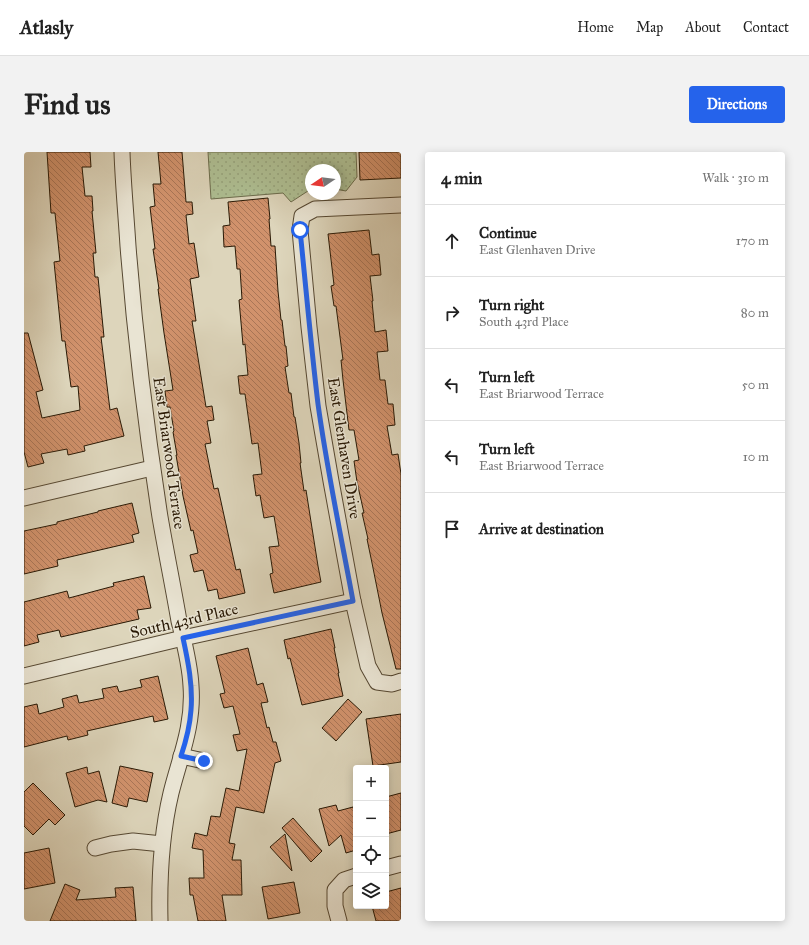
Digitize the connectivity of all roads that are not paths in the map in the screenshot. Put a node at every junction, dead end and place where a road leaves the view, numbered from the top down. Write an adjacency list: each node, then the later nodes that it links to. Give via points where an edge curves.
1 (122, 152): 3 (street, East Briarwood Terrace, via 131,283)
2 (401, 205): 5 (street, East Glenhaven Drive, via 315,209 302,216 300,230 318,406)
3 (152, 468): 4 (street); 6 (street, East Briarwood Terrace)
4 (24, 498)
5 (353, 601): 6 (street, South 43rd Place); 8 (street, East Glenhaven Drive, via 368,666 377,682 392,684)
6 (183, 638): 7 (street, South 43rd Place); 9 (street, East Briarwood Terrace, via 191,686 191,704)
7 (24, 676)
8 (401, 681)
9 (181, 756): 10 (street); 11 (street, East Briarwood Terrace)
10 (204, 761)
11 (162, 844): 12 (street, via 133,841); 16 (street, East Briarwood Terrace)
12 (95, 848)
13 (401, 864): 14 (street)
14 (389, 867)
15 (353, 877): 17 (street, via 344,880 335,890 335,906)
16 (160, 921)
17 (340, 921)

